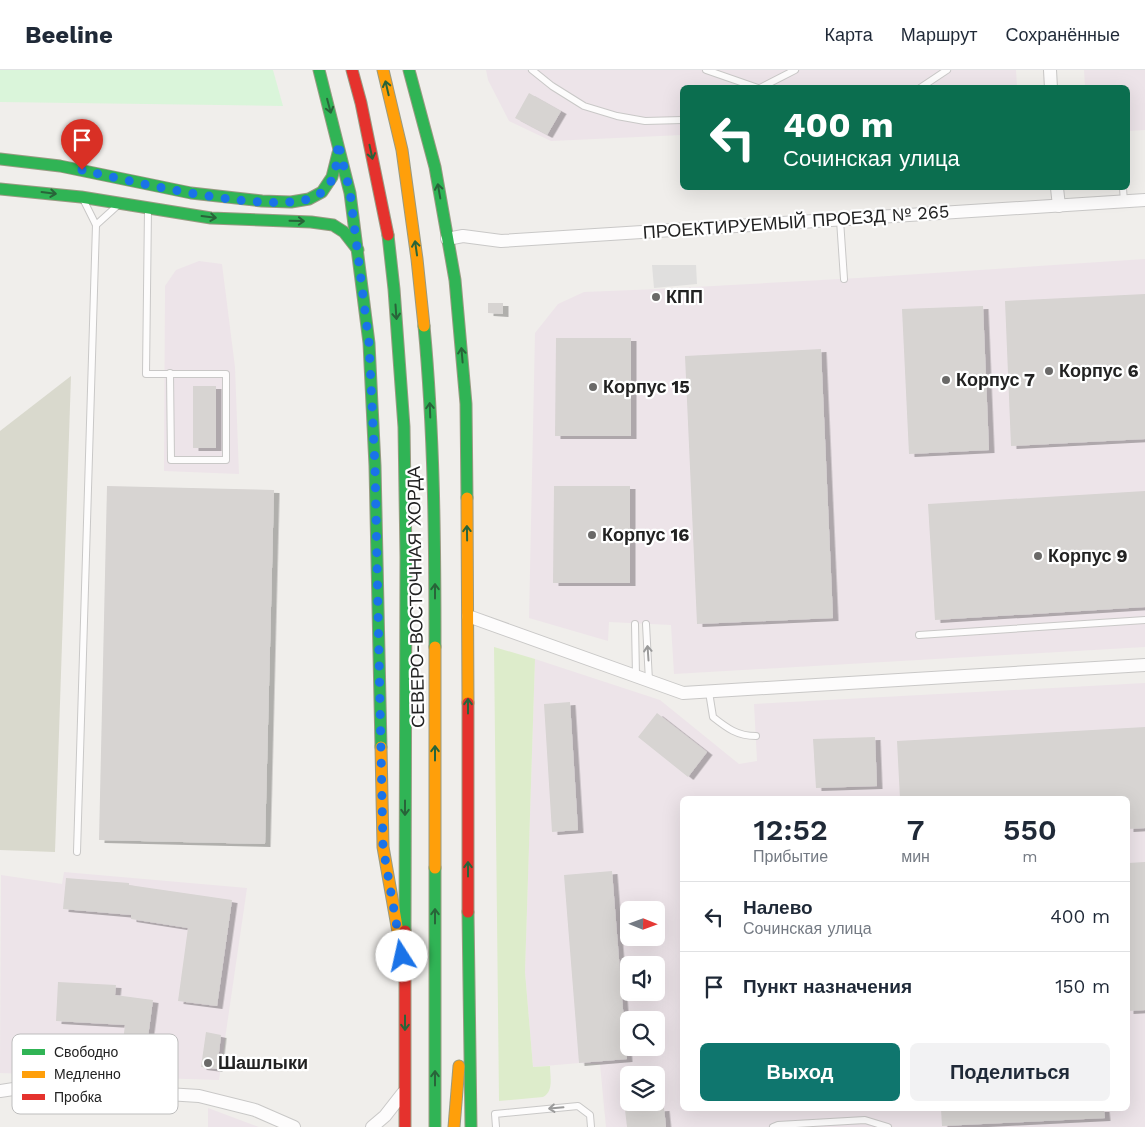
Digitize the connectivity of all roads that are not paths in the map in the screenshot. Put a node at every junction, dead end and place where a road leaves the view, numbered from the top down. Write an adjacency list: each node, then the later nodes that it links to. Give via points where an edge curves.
1 (319, 70): 15 (main road, one-way to 15)
2 (352, 70): 44 (main road, СЕВЕРО-ВОСТОЧНАЯ ХОРДА, one-way to 44, via 386,222 404,427)
3 (383, 70): 50 (main road, СЕВЕРО-ВОСТОЧНАЯ ХОРДА, one-way to 3, via 435,560 430,390 403,160)
4 (410, 70): 28 (main road, one-way to 4, via 435,167)
5 (532, 70): 14 (lane, via 584,106 644,121)
6 (706, 70): 10 (lane)
7 (795, 70): 11 (lane)
8 (947, 70): 12 (lane)
9 (1050, 70): 13 (street)
10 (750, 85)
11 (765, 85)
12 (924, 85)
13 (1051, 85)
14 (680, 120)
15 (338, 142): 16 (main road, via 336,171 318,195 304,200 273,202 158,187 24,160); 29 (main road, via 350,192)
16 (0, 159)
17 (0, 189): 20 (main road, one-way to 20)
18 (1057, 190): 24 (street)
19 (1123, 190): 22 (lane)
20 (81, 197): 23 (main road); 27 (lane)
21 (1145, 200): 22 (street, ПРОЕКТИРУЕМЫЙ ПРОЕЗД № 265)
22 (1124, 202): 24 (street, ПРОЕКТИРУЕМЫЙ ПРОЕЗД № 265)
23 (120, 203): 25 (main road); 27 (lane)
24 (1059, 206): 26 (street, ПРОЕКТИРУЕМЫЙ ПРОЕЗД № 265)
25 (148, 208): 29 (main road, one-way to 29, via 211,218 333,225 344,232); 31 (lane, via 146,374)
26 (840, 220): 28 (street, ПРОЕКТИРУЕМЫЙ ПРОЕЗД № 265, via 501,240 463,236); 30 (lane)
27 (96, 225): 42 (lane)
28 (447, 239): 32 (main road, one-way to 28, via 466,404 455,280)
29 (358, 250): 44 (main road, via 369,343 374,456 383,847)
30 (844, 279)
31 (170, 374): 31 (lane, via 226,374 226,460 171,460)
32 (468, 616): 38 (street); 43 (main road, one-way to 32)
33 (1145, 620): 36 (lane)
34 (635, 624): 38 (lane)
35 (646, 624): 39 (lane, one-way to 35)
36 (919, 634)
37 (1145, 665): 40 (street)
38 (636, 676): 39 (street)
39 (649, 681): 40 (street, via 683,693)
40 (709, 692): 41 (lane, via 713,717 743,736)
41 (756, 736)
42 (77, 852)
43 (468, 970): 51 (main road); 52 (main road)
44 (405, 974): 45 (main road, СЕВЕРО-ВОСТОЧНАЯ ХОРДА, one-way to 45)
45 (406, 1089): 48 (street); 49 (main road, СЕВЕРО-ВОСТОЧНАЯ ХОРДА)
46 (178, 1095): 47 (street, via 199,1096 255,1110)
47 (294, 1127)
48 (372, 1127)
49 (406, 1127)
50 (435, 1127)
51 (454, 1127)
52 (471, 1127)
53 (496, 1127): 54 (lane, one-way to 53, via 590,1115 578,1106 495,1114)
54 (591, 1127)
55 (773, 1127): 56 (lane, via 865,1120)
56 (888, 1127)

